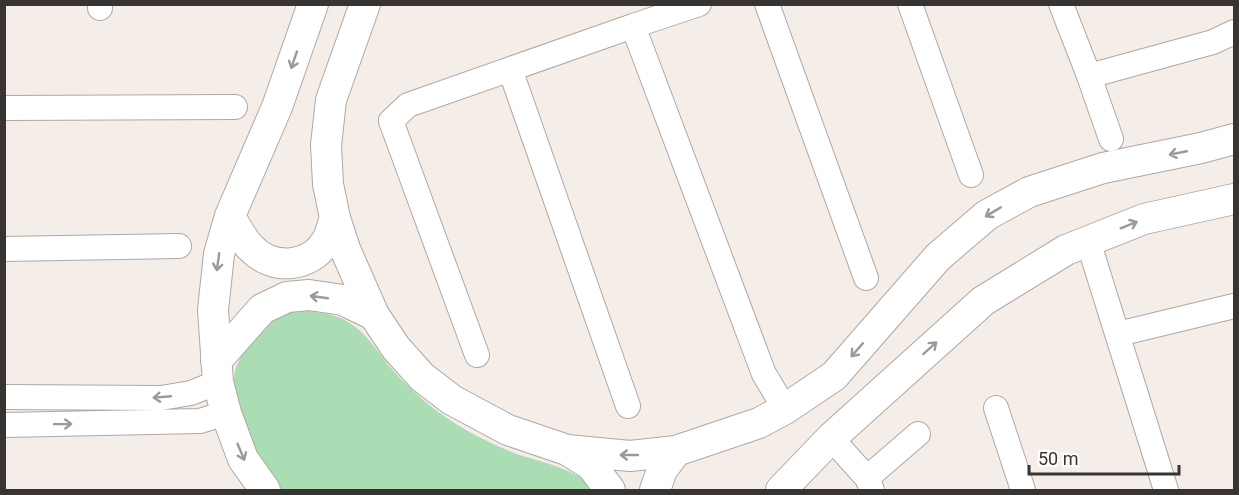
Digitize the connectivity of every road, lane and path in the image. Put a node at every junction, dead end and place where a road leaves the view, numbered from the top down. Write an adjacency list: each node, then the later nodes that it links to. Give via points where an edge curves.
1 (313, 4): 17 (street, one-way to 17, via 277,107)
2 (365, 4): 18 (street, via 332,100 326,145)
3 (699, 4): 7 (street)
4 (767, 4): 22 (street)
5 (910, 4): 15 (street)
6 (1061, 4): 10 (street)
7 (633, 26): 9 (street); 31 (street, via 764,374)
8 (1234, 32): 10 (street, via 1213,42)
9 (510, 69): 26 (street, via 408,105 391,121); 29 (street)
10 (1089, 76): 13 (street)
11 (235, 107): 12 (street)
12 (4, 108)
13 (1112, 139)
14 (1234, 139): 31 (street, one-way to 31, via 1103,168 1029,192 987,215 938,257 834,376)
15 (971, 175)
16 (1234, 199): 19 (street, one-way to 16, via 1144,219)
17 (230, 216): 18 (street, via 252,249 284,264 302,263 315,253 327,241); 27 (street, one-way to 27, via 219,254 214,298)
18 (335, 218): 24 (street)
19 (1088, 241): 25 (street); 35 (street, one-way to 19, via 982,301 1066,250)
20 (179, 246): 21 (street)
21 (4, 249)
22 (866, 278)
23 (1234, 306): 25 (street)
24 (374, 315): 27 (street, one-way to 27, via 343,300 309,295 287,297 262,309); 36 (street, via 422,377 452,400 508,430)
25 (1118, 334): 44 (street)
26 (477, 355)
27 (217, 372): 28 (street, one-way to 28, via 191,393 161,398); 32 (street)
28 (4, 397)
29 (628, 406)
30 (996, 408): 43 (street)
31 (785, 409): 37 (street, via 759,423)
32 (226, 413): 33 (street, one-way to 32, via 200,421); 39 (street, one-way to 39, via 243,459)
33 (4, 425)
34 (918, 434): 38 (street)
35 (831, 438): 38 (street); 42 (street)
36 (567, 450): 37 (street, one-way to 36, via 630,456); 40 (street, via 591,465)
37 (676, 451): 41 (street, via 662,470)
38 (870, 484)
39 (265, 490)
40 (610, 490)
41 (655, 490)
42 (781, 490)
43 (1023, 490)
44 (1166, 490)

